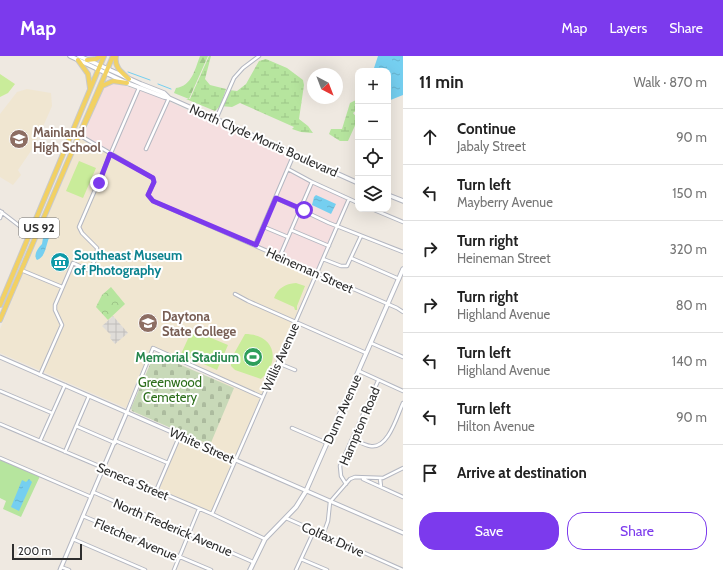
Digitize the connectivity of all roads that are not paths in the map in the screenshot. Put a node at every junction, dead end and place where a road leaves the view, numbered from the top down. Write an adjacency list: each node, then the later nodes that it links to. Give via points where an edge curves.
1 (70, 56): 6 (main road)
2 (100, 56): 7 (main road)
3 (104, 56): 8 (main road, US 92)
4 (114, 56): 9 (main road, US 92); 10 (main road, via 118,68)
5 (259, 56): 14 (street, via 234,78)
6 (78, 58): 7 (main road); 8 (main road); 12 (main road, via 88,75)
7 (87, 60): 8 (main road)
8 (99, 68): 9 (main road, North Clyde Morris Boulevard); 12 (main road, US 92)
9 (106, 70): 10 (main road, North Clyde Morris Boulevard); 15 (main road, US 92)
10 (128, 81): 11 (main road, North Clyde Morris Boulevard); 13 (main road, North Clyde Morris Boulevard, via 164,93); 15 (main road, via 113,81 102,86 86,125)
11 (139, 88): 13 (main road, North Clyde Morris Boulevard); 17 (street)
12 (90, 90): 19 (main road, US 92)
13 (169, 98): 14 (main road, North Clyde Morris Boulevard); 16 (street)
14 (216, 119): 18 (main road, North Clyde Morris Boulevard)
15 (78, 135): 17 (street); 23 (main road, US 92)
16 (146, 149)
17 (110, 154): 40 (street, Heineman Street, via 153,178 154,182 148,195 150,199); 51 (street, via 79,227 97,248 97,255 90,271 73,263)
18 (294, 154): 20 (street); 22 (main road, North Clyde Morris Boulevard)
19 (58, 168): 23 (main road, via 60,172); 37 (main road, US 92)
20 (288, 169): 21 (street); 25 (street)
21 (312, 182): 26 (street); 29 (street)
22 (355, 182)
23 (52, 195): 47 (main road, US 92)
24 (391, 196): 27 (main road)
25 (276, 198): 29 (street); 34 (street)
26 (349, 199): 28 (street); 35 (street, Willis Avenue)
27 (403, 201)
28 (355, 202)
29 (300, 208): 35 (street); 36 (street)
30 (1, 212): 32 (street); 37 (street)
31 (379, 212): 33 (street)
32 (0, 218)
33 (403, 222)
34 (264, 226): 39 (street); 40 (street)
35 (338, 226): 38 (street); 41 (street, Willis Avenue)
36 (291, 230): 39 (street); 41 (street)
37 (30, 234): 47 (main road); 49 (main road, US 92)
38 (361, 236): 42 (street); 45 (street)
39 (288, 237): 43 (street)
40 (256, 245): 43 (street, Heineman Street)
41 (329, 246): 44 (street, Willis Avenue)
42 (403, 252)
43 (280, 256): 48 (street, Heineman Street)
44 (323, 258): 45 (street, via 343,267 347,266); 48 (street, Willis Avenue)
45 (351, 258): 50 (street)
46 (403, 269): 50 (main road, Dunn Avenue)
47 (21, 270): 51 (street); 55 (main road, US 92)
48 (317, 272): 53 (street, Heineman Street); 58 (street, Willis Avenue)
49 (12, 276): 54 (main road, US 92); 55 (main road, via 14,281 4,303)
50 (399, 279): 53 (main road, Dunn Avenue)
51 (62, 288): 66 (street, via 55,310 62,325)
52 (235, 294): 58 (street)
53 (388, 304): 56 (street, Heineman Street); 59 (main road, Dunn Avenue)
54 (0, 305)
55 (4, 310): 57 (main road, US 92)
56 (403, 312)
57 (0, 320)
58 (296, 322): 60 (street); 63 (street, Willis Avenue)
59 (370, 343): 60 (main road, Dunn Avenue); 62 (street)
60 (366, 353): 65 (main road, Dunn Avenue)
61 (0, 357): 66 (street, White Street)
62 (403, 358)
63 (278, 363): 64 (street); 72 (street, Willis Avenue)
64 (295, 370)
65 (359, 371): 67 (street); 83 (main road, Dunn Avenue)
66 (40, 375): 68 (street, White Street)
67 (378, 380): 70 (street); 80 (street, Hampton Road)
68 (65, 385): 71 (street, White Street); 75 (street)
69 (0, 391): 75 (street)
70 (403, 391)
71 (89, 396): 74 (street, White Street); 77 (street)
72 (262, 397): 74 (street, via 153,348); 86 (street, Willis Avenue)
73 (403, 403): 80 (street, via 388,437 380,445 370,446)
74 (127, 412): 79 (street, White Street); 82 (street)
75 (52, 413): 81 (street)
76 (0, 424): 81 (street, Seneca Street)
77 (76, 426): 82 (street); 84 (street)
78 (292, 428): 83 (street)
79 (180, 435): 86 (street, White Street); 87 (street)
80 (352, 439): 92 (street, Hampton Road, via 340,466 341,476)
81 (40, 441): 84 (street, Seneca Street)
82 (116, 442): 87 (street); 88 (street)
83 (327, 443): 95 (main road, Dunn Avenue)
84 (64, 452): 88 (street, Seneca Street)
85 (0, 458): 97 (street)
86 (236, 460): 95 (street, White Street); 101 (street, Willis Avenue)
87 (168, 463): 94 (street)
88 (103, 468): 94 (street, Seneca Street); 96 (street)
89 (403, 468): 91 (street)
90 (361, 478): 91 (street); 92 (street, via 354,477); 93 (street)
91 (380, 478): 93 (street)
92 (346, 484): 99 (street, Hampton Road)
93 (380, 487): 98 (street)
94 (156, 491): 100 (street, Seneca Street)
95 (306, 491): 99 (street, White Street); 103 (main road, Dunn Avenue)
96 (93, 492): 97 (street); 106 (street, North Frederick Avenue)
97 (91, 497): 102 (street)
98 (403, 497)
99 (330, 502): 105 (street, White Street); 107 (street)
100 (199, 509): 101 (street, Seneca Street); 106 (street)
101 (212, 514): 109 (street, Seneca Street)
102 (83, 516): 108 (street); 110 (street, Fletcher Avenue)
103 (286, 518): 104 (street, Colfax Drive); 109 (main road, Dunn Avenue)
104 (314, 531): 107 (street, Colfax Drive); 111 (street)
105 (403, 533)
106 (190, 534): 110 (street); 112 (street, North Frederick Avenue)
107 (323, 535): 113 (street, Colfax Drive)
108 (73, 539): 114 (street); 116 (street)
109 (265, 539): 112 (main road, Dunn Avenue)
110 (180, 557): 117 (street); 118 (street, Fletcher Avenue)
111 (301, 559): 120 (street); 121 (street)
112 (253, 562): 119 (main road, Dunn Avenue)
113 (395, 566): 122 (street); 123 (street, Colfax Drive)
114 (60, 568): 115 (street)
115 (69, 570)
116 (145, 570)
117 (174, 570)
118 (211, 570)
119 (250, 570)
120 (296, 570)
121 (327, 570)
122 (393, 570)
123 (403, 570)

